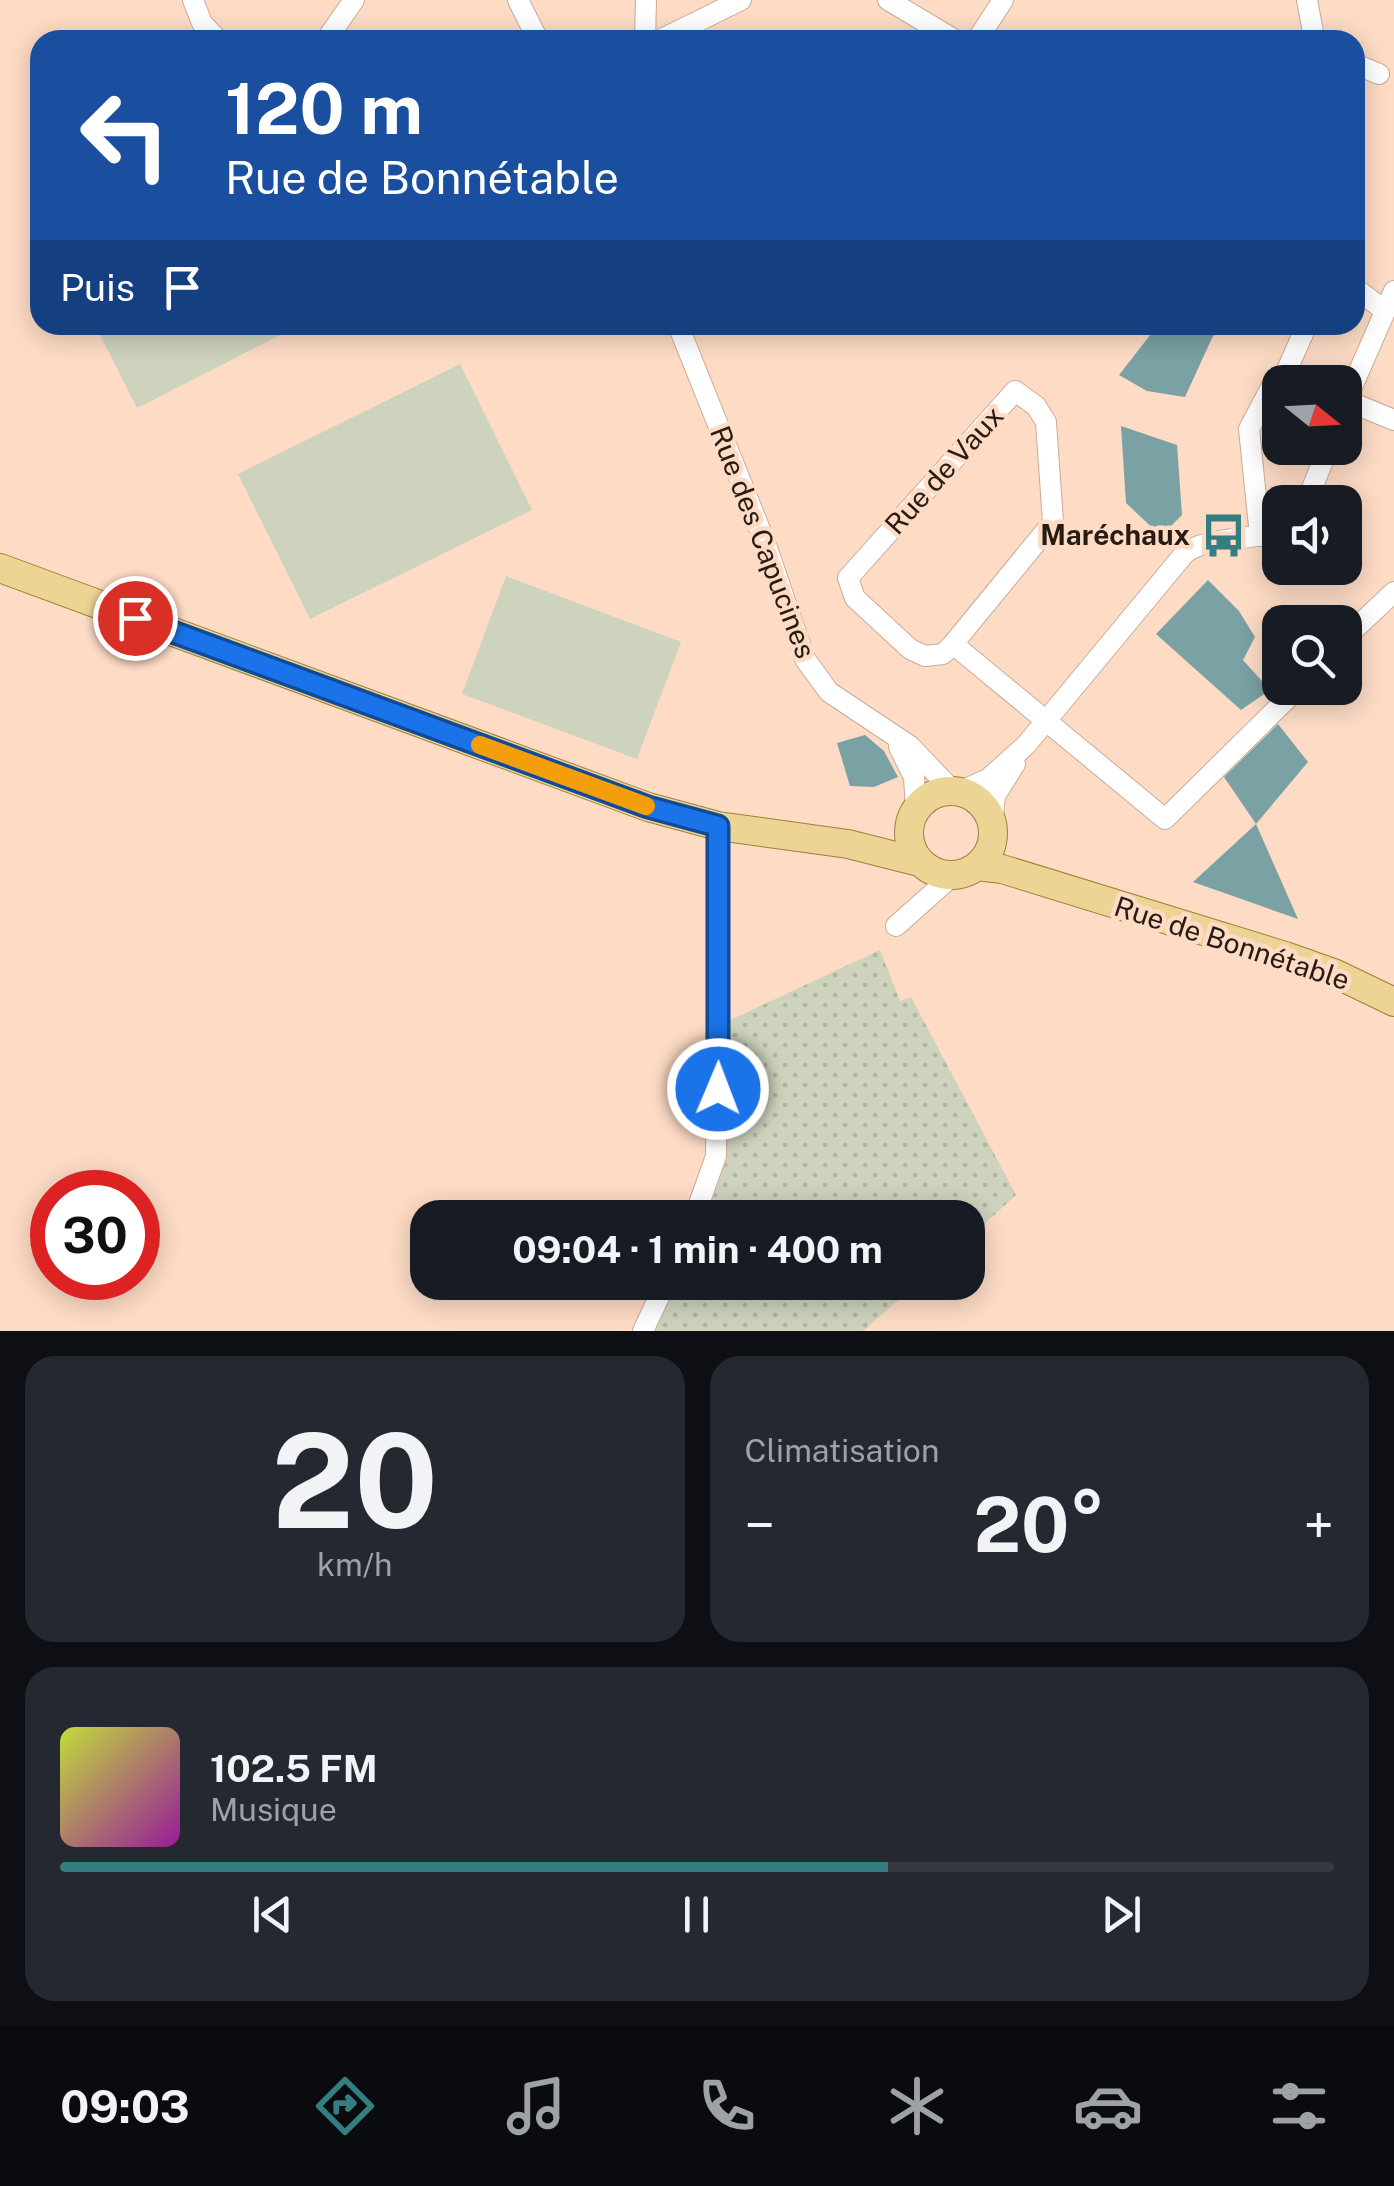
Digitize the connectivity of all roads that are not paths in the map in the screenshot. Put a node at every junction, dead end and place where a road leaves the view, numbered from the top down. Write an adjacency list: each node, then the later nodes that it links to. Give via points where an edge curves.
1 (193, 0): 9 (street)
2 (354, 0): 10 (street)
3 (518, 0): 11 (street)
4 (646, 0): 12 (street)
5 (741, 0): 13 (street)
6 (888, 0): 14 (street)
7 (1003, 0): 15 (street)
8 (1307, 0): 16 (street)
9 (209, 30)
10 (333, 30)
11 (533, 30)
12 (645, 30)
13 (680, 30)
14 (938, 30)
15 (981, 30)
16 (1314, 30)
17 (1365, 68): 18 (street)
18 (1379, 74)
19 (1365, 292): 20 (street)
20 (1389, 300): 24 (street)
21 (682, 335): 35 (street, Rue des Capucines, via 805,659 829,692)
22 (1306, 335): 23 (street)
23 (1298, 365)
24 (1361, 365)
25 (1262, 404): 28 (street, via 1249,429)
26 (1362, 408): 27 (street)
27 (1394, 420)
28 (1260, 536): 34 (street, via 1195,546 1185,554)
29 (0, 568): 39 (main road, via 631,801)
30 (1394, 592): 31 (street)
31 (1362, 622)
32 (953, 644): 32 (street, Rue de Vaux, via 1053,522 1046,422 1015,390 848,578 856,598 910,648 925,656); 34 (street)
33 (1281, 705): 34 (street, via 1164,819)
34 (1048, 719): 36 (street)
35 (886, 730): 37 (street, Rue des Capucines); 38 (street, Rue des Capucines, via 914,777)
36 (1026, 745): 37 (street, via 988,779); 40 (street, via 995,796)
37 (956, 792): 38 (main road, via 937,793); 40 (main road, via 981,804)
38 (913, 815): 41 (main road, via 877,837); 42 (main road, via 909,843)
39 (718, 826): 41 (main road); 48 (street, via 716,1156)
40 (993, 830): 43 (main road, via 991,847); 44 (main road, Rue de Bonnétable)
41 (848, 844): 42 (main road)
42 (920, 863): 43 (main road, via 939,874); 45 (street)
43 (965, 871): 44 (main road, Rue de Bonnétable, via 1002,869); 45 (street)
44 (1068, 889): 47 (main road, Rue de Bonnétable, via 1336,974)
45 (917, 906): 46 (street)
46 (896, 926)
47 (1394, 1002)
48 (700, 1200)
49 (658, 1300): 50 (street)
50 (643, 1331)

